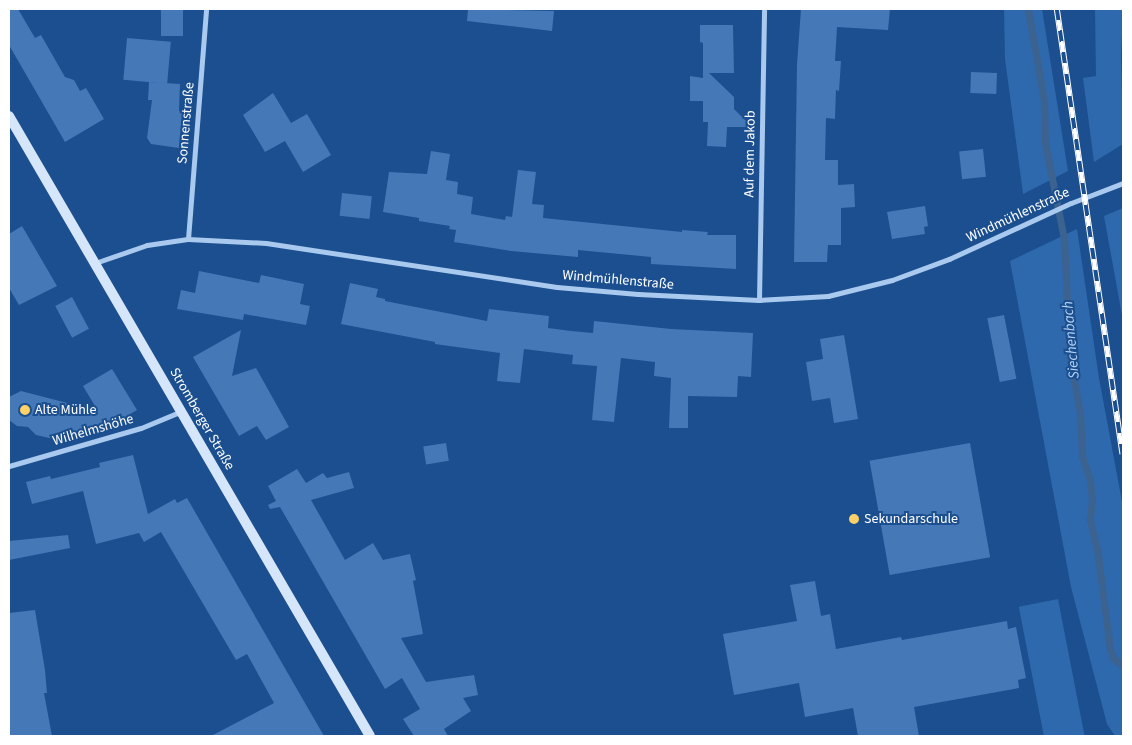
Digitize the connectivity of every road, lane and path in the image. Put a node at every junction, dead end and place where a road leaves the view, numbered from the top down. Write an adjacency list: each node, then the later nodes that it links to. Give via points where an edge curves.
1 (206, 9): 5 (street, Sonnenstraße)
2 (764, 9): 7 (street, Auf dem Jakob)
3 (9, 116): 6 (main road, Stromberger Straße)
4 (1123, 183): 7 (street, Windmühlenstraße, via 949,259 892,280 828,296)
5 (188, 239): 6 (street, Windmühlenstraße, via 147,245); 7 (street, Windmühlenstraße, via 266,243 557,287)
6 (95, 263): 8 (main road, Stromberger Straße)
7 (759, 300)
8 (182, 411): 9 (street, Wilhelmshöhe, via 141,428); 10 (main road, Stromberger Straße)
9 (9, 466)
10 (370, 736)

